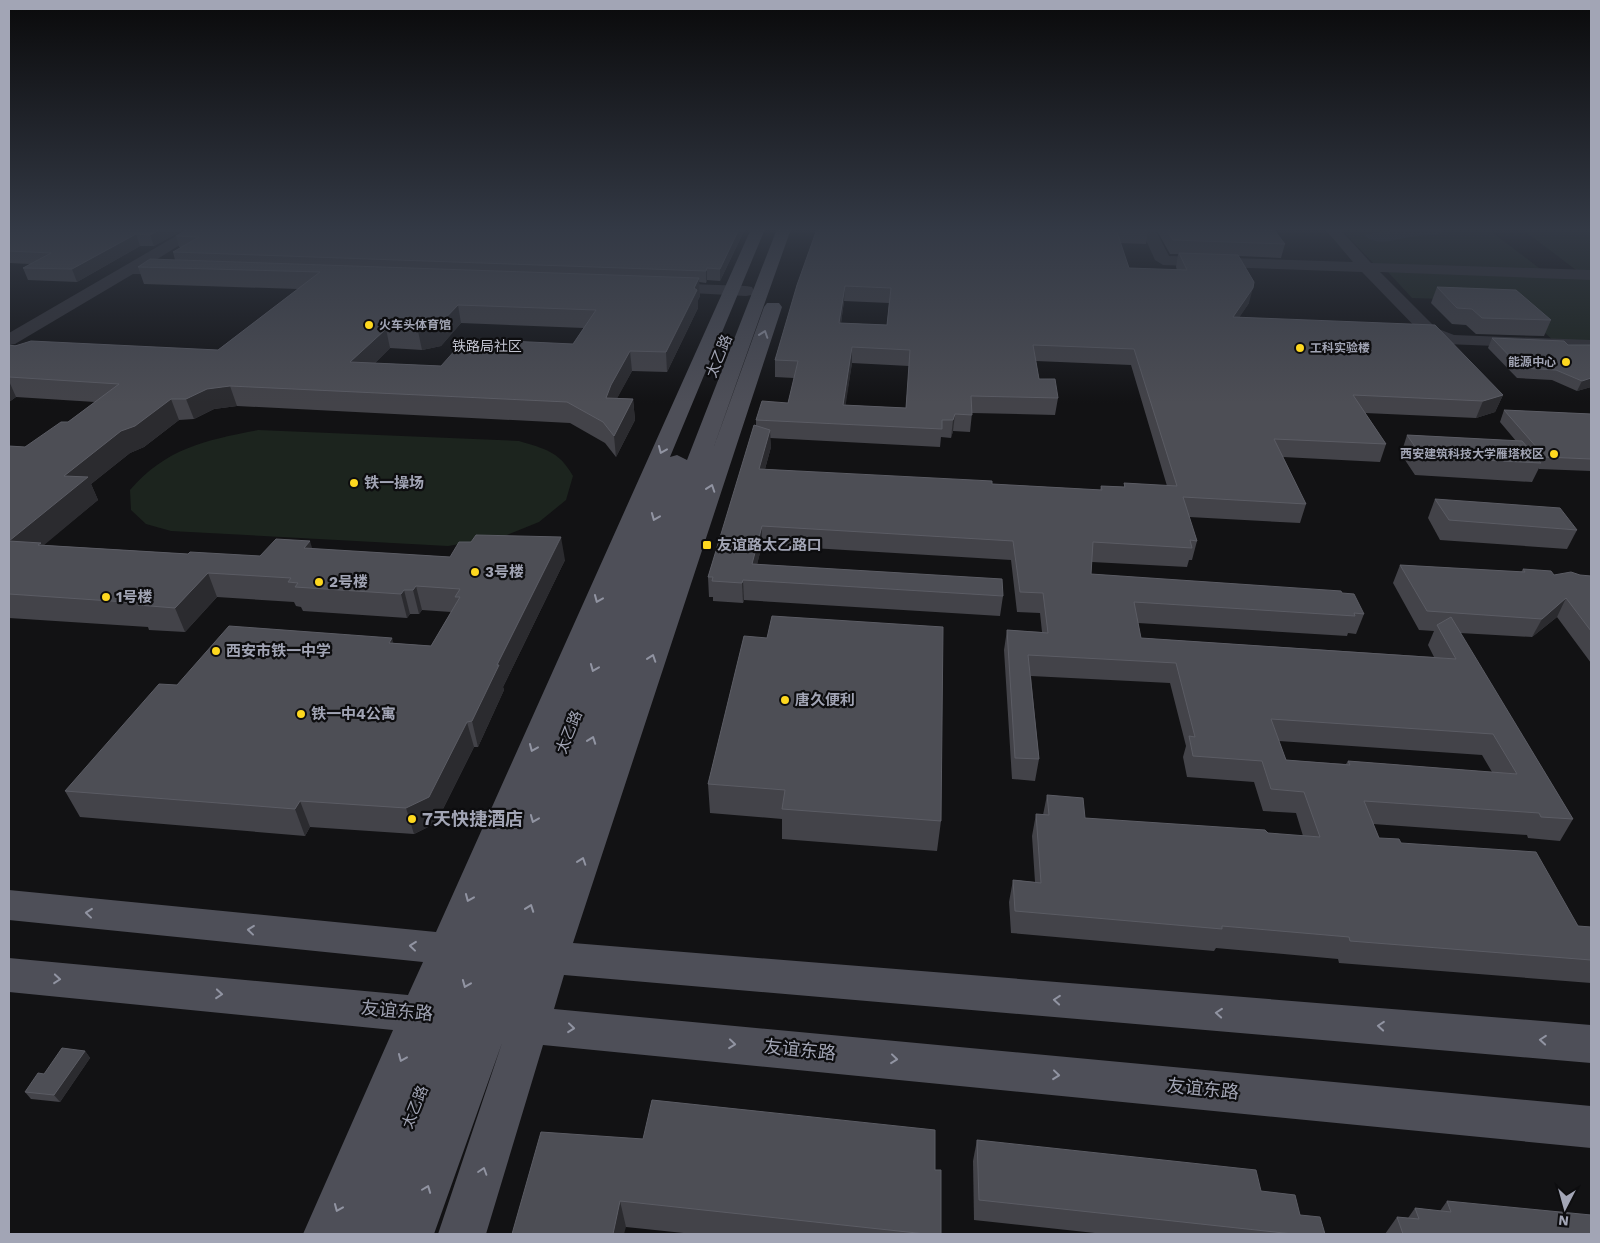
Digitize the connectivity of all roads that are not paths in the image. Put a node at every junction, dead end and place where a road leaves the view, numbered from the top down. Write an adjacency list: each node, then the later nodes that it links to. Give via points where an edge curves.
1 (98, 287): 9 (street)
2 (645, 287): 8 (street)
3 (740, 287): 8 (main road)
4 (741, 287): 8 (main road)
5 (761, 287): 12 (main road, 太乙路, one-way to 5)
6 (776, 287): 12 (main road, one-way to 6)
7 (1385, 287): 10 (street, via 1430,332 1452,340)
8 (739, 290): 12 (main road, one-way to 12)
9 (9, 340)
10 (1591, 345)
11 (9, 905): 12 (main road, one-way to 11)
12 (497, 953): 14 (main road); 14 (main road, 太乙路, one-way to 14); 15 (main road, one-way to 12)
13 (9, 975): 14 (main road, 友谊东路, one-way to 14)
14 (473, 1018): 16 (main road, 友谊东路, one-way to 16); 17 (main road, one-way to 17); 18 (main road, 太乙路); 19 (main road, 太乙路, one-way to 14); 20 (main road, one-way to 14)
15 (1591, 1044)
16 (1591, 1126)
17 (327, 1234)
18 (363, 1234)
19 (410, 1234)
20 (462, 1234)

